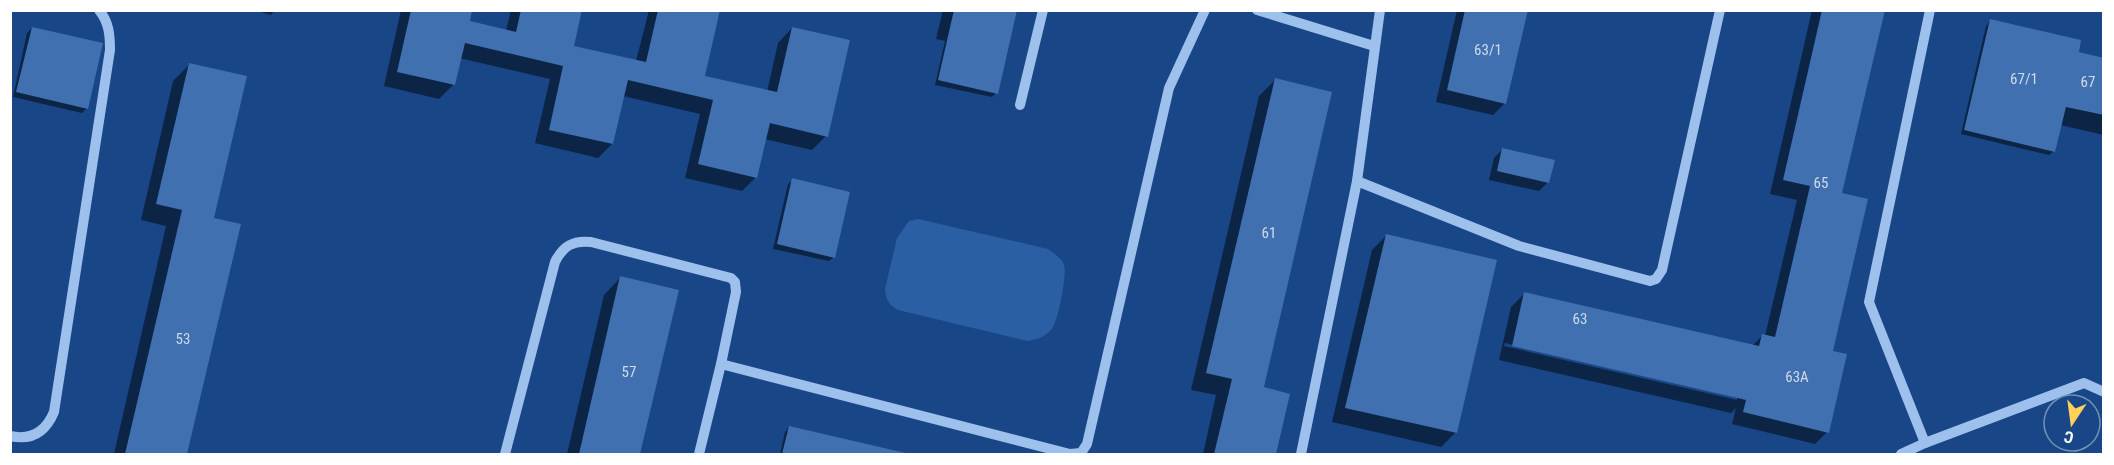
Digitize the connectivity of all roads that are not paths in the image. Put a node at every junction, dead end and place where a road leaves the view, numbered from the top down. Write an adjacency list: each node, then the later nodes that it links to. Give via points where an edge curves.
1 (99, 10): 13 (lane, via 110,33 110,50 54,412 40,433 28,438)
2 (1043, 10): 9 (lane)
3 (1204, 10): 11 (lane, via 1169,88 1087,444 1081,453 1070,454)
4 (1257, 10): 8 (lane)
5 (1380, 10): 8 (lane)
6 (1720, 10): 10 (lane, via 1662,270 1656,279 1645,280 1519,246)
7 (1930, 10): 14 (lane, via 1869,302)
8 (1374, 46): 10 (lane)
9 (1020, 105)
10 (1357, 181): 17 (lane)
11 (721, 364): 15 (lane, via 736,292 731,278 591,242 569,244 555,262); 16 (lane)
12 (2103, 392): 14 (lane, via 2084,383)
13 (10, 436)
14 (1925, 443): 18 (lane)
15 (505, 454)
16 (699, 454)
17 (1301, 454)
18 (1901, 454)

